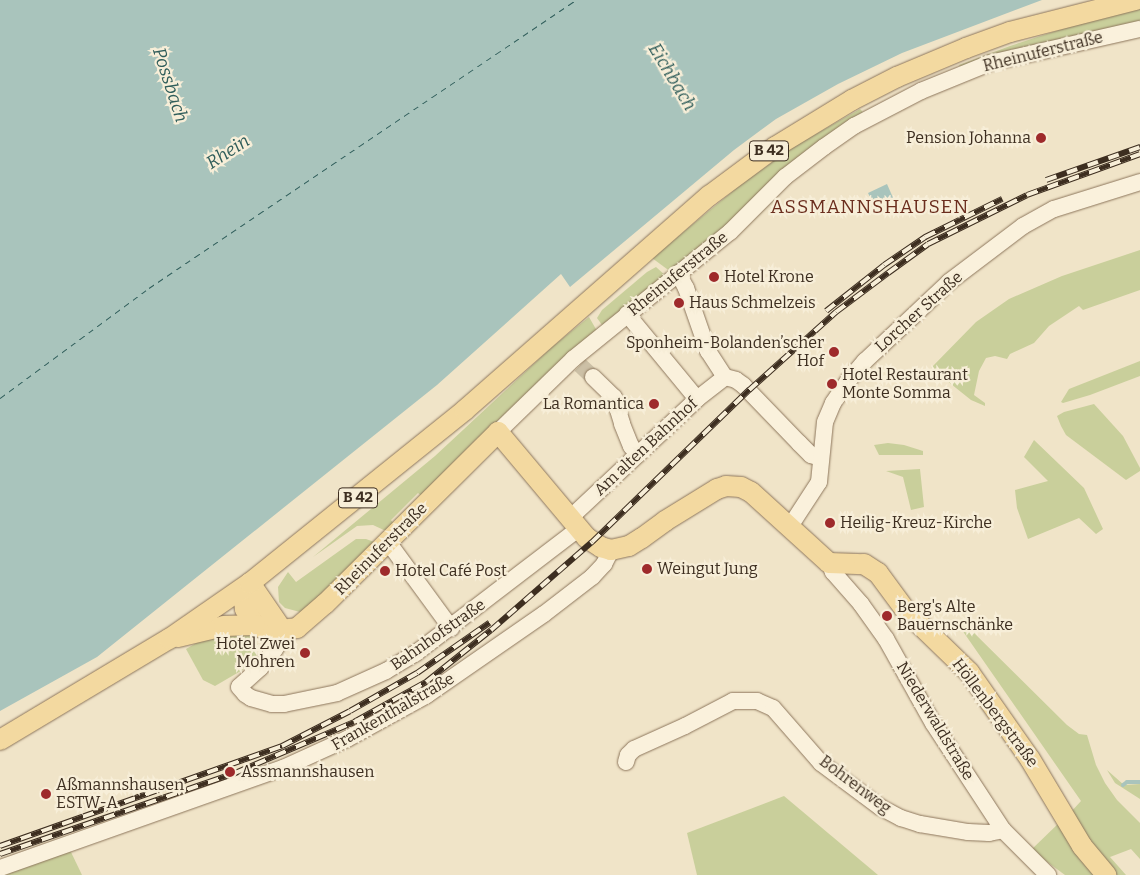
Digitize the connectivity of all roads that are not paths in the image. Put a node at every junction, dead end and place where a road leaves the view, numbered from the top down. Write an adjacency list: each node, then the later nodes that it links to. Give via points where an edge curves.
1 (1136, 0): 17 (main road, B 42, via 1010,32 966,48 852,100 775,147 709,196 465,410)
2 (1140, 29): 4 (street, Rheinuferstraße, via 990,63 921,91 854,126 824,146 772,190 730,232)
3 (1140, 182): 11 (street, Lorcher Straße, via 1036,218 949,282 848,381 825,422)
4 (678, 273): 5 (street, Rheinuferstraße); 7 (street, via 708,351)
5 (627, 314): 8 (street); 9 (street, Rheinuferstraße)
6 (593, 377): 10 (street, via 614,397 622,424)
7 (725, 377): 8 (street, Am alten Bahnhof); 11 (street, via 743,385 811,455)
8 (697, 399): 10 (street, Am alten Bahnhof)
9 (498, 432): 12 (main road); 14 (main road, Rheinuferstraße)
10 (638, 454): 12 (street, Am alten Bahnhof)
11 (821, 458): 13 (street, Lorcher Straße, via 817,487)
12 (574, 524): 15 (main road, via 592,542); 19 (street, Bahnhofstraße, via 538,560)
13 (789, 528): 15 (main road, via 750,492 741,487 726,486 629,546); 16 (main road)
14 (388, 542): 19 (street); 20 (main road, Rheinuferstraße, via 302,624 292,630)
15 (611, 550): 25 (street, Frankenthalstraße, via 592,577 544,614 427,695 347,739 283,768)
16 (829, 562): 24 (street, Niederwaldstraße, via 833,572 886,639 933,722); 27 (main road, Höllenbergstraße, via 869,566 910,615 960,662 1030,758 1082,846)
17 (250, 583): 18 (main road, via 244,601); 20 (main road); 21 (main road, B 42)
18 (255, 625): 20 (main road, via 265,630); 21 (main road, via 224,626)
19 (451, 628): 20 (street, Bahnhofstraße, via 386,671 336,693 284,704 251,698 239,687 271,654 282,638)
20 (283, 630)
21 (169, 639): 22 (main road, B 42)
22 (0, 740)
23 (626, 762): 24 (street, Bohrenweg, via 634,749 733,701 758,700 773,708 821,763 880,807 920,824 975,833)
24 (1003, 830): 26 (street, Niederwaldstraße)
25 (0, 868)
26 (1048, 875)
27 (1106, 875)

